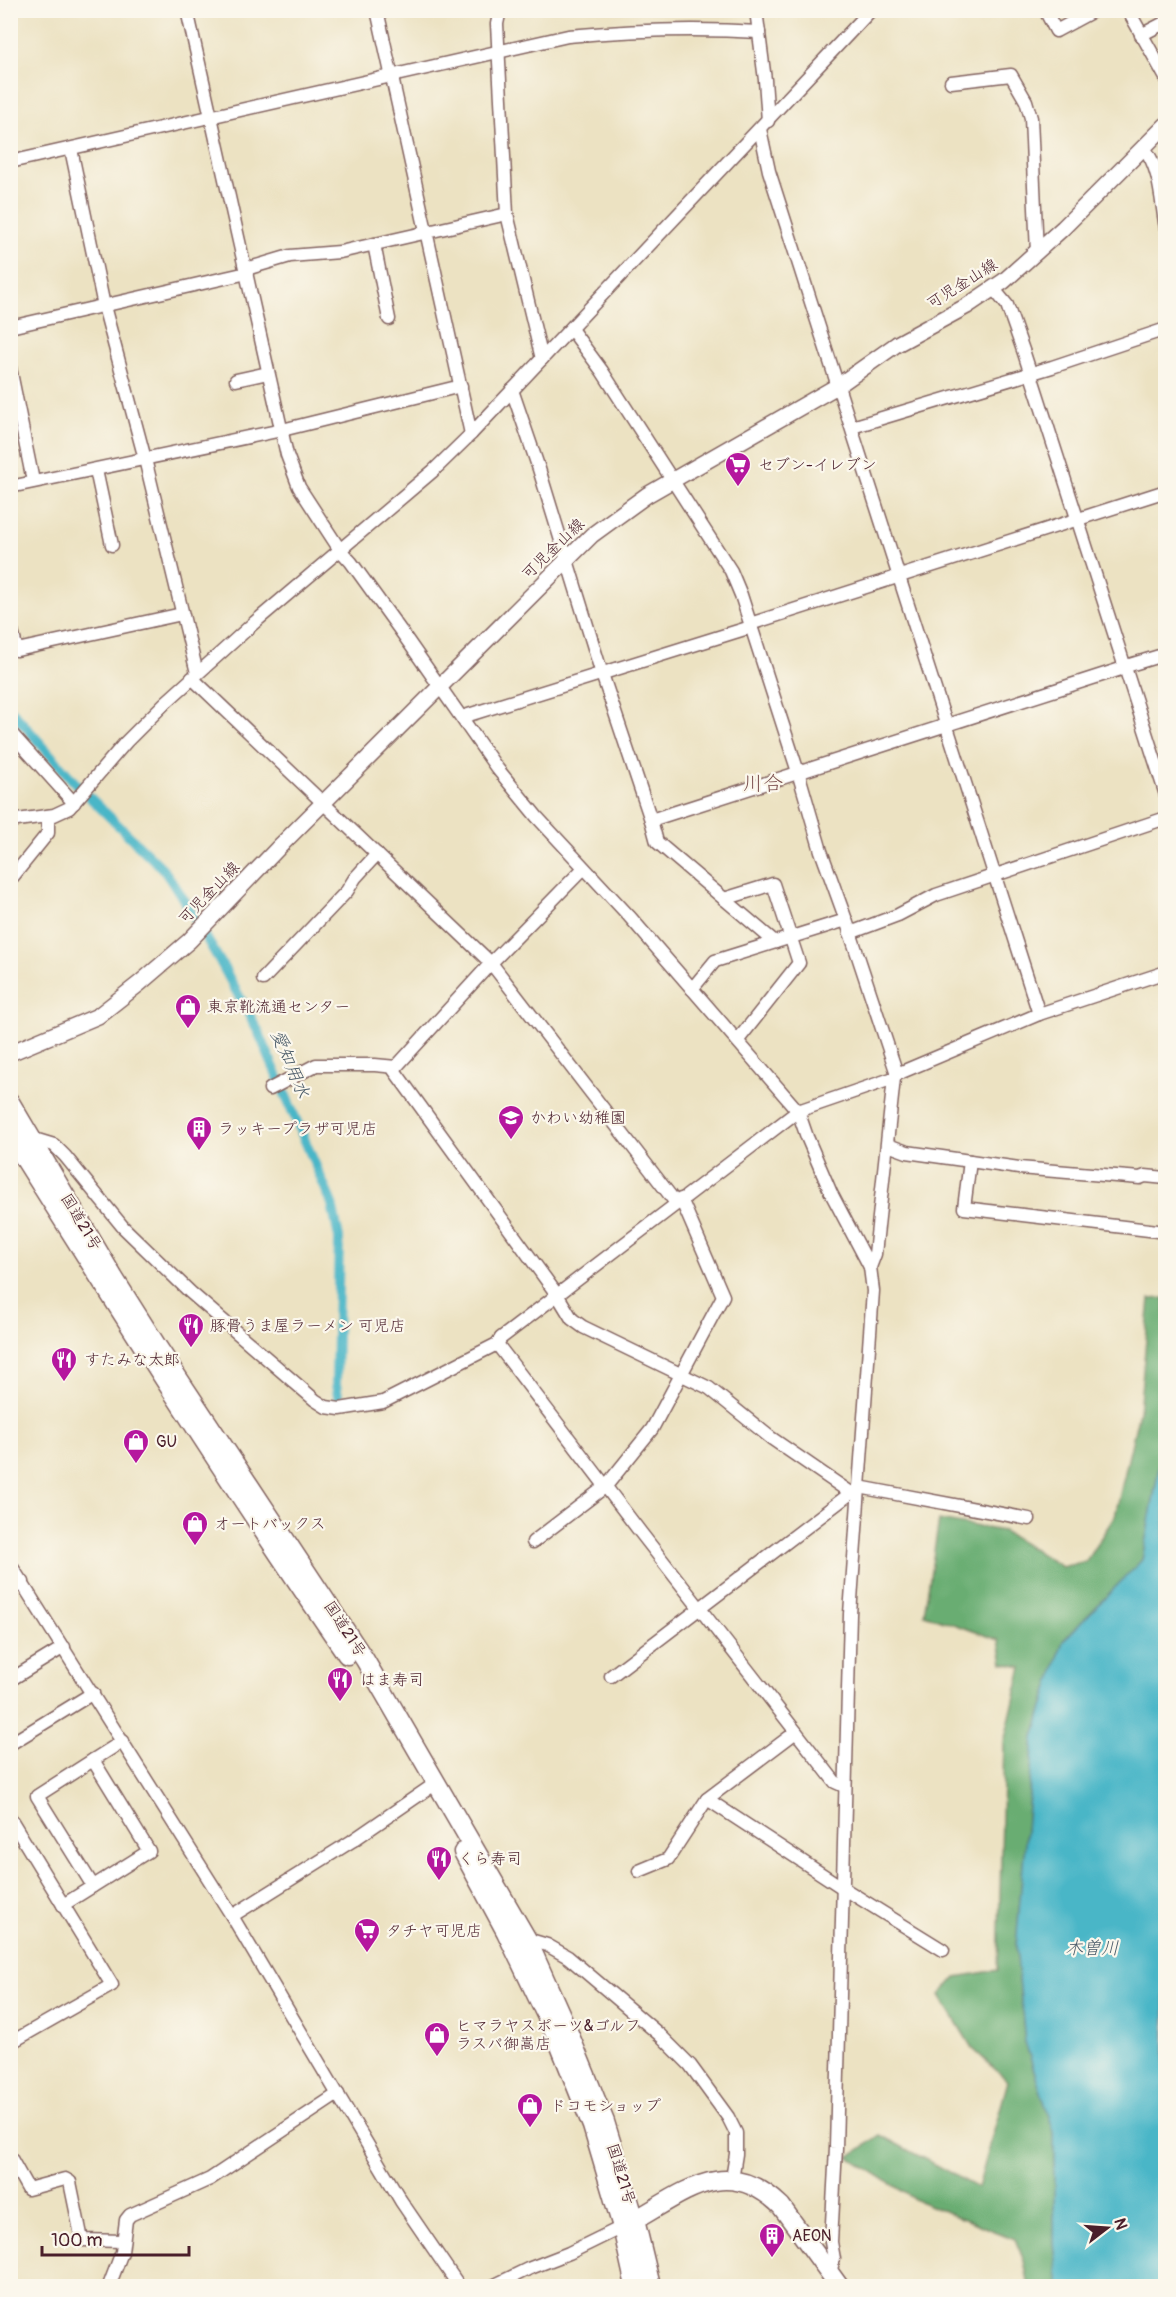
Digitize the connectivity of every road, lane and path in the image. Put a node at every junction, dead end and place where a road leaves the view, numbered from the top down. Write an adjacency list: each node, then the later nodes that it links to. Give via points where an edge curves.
1 (187, 10): 16 (street)
2 (377, 10): 13 (street)
3 (500, 10): 12 (street)
4 (756, 10): 10 (street)
5 (871, 10): 17 (street)
6 (1045, 10): 7 (street, via 1056,31)
7 (1095, 10)
8 (1128, 10): 11 (street)
9 (1166, 22): 11 (street)
10 (759, 32): 12 (street, via 694,28 623,31 568,36); 17 (street)
11 (1141, 35): 14 (street)
12 (499, 52): 13 (street); 22 (street)
13 (392, 76): 16 (street); 24 (street)
14 (1166, 78)
15 (951, 81): 26 (street, via 1011,75 1026,101 1031,118)
16 (212, 117): 20 (street); 27 (street)
17 (764, 125): 32 (street); 39 (street, via 769,171)
18 (1166, 125): 19 (main road, 可児金山線)
19 (1143, 147): 23 (street, via 1155,172); 26 (main road, 可児金山線)
20 (71, 149): 21 (street); 29 (street)
21 (10, 162)
22 (507, 214): 24 (street); 34 (street)
23 (1166, 228)
24 (427, 231): 25 (street); 40 (street)
25 (374, 244): 27 (street, via 340,252 290,256); 30 (street)
26 (1036, 253): 28 (main road, 可児金山線)
27 (246, 271): 29 (street); 37 (street)
28 (993, 288): 36 (street, via 1007,305); 39 (main road, 可児金山線, via 897,344)
29 (104, 306): 31 (street); 45 (street)
30 (389, 319)
31 (10, 327)
32 (570, 329): 34 (street); 48 (street)
33 (1166, 329): 36 (street)
34 (542, 359): 41 (street)
35 (10, 368): 47 (street)
36 (1030, 372): 42 (street); 51 (street)
37 (268, 373): 38 (street); 43 (street)
38 (236, 380)
39 (839, 385): 42 (street); 48 (main road, 可児金山線)
40 (461, 386): 43 (street); 44 (street)
41 (512, 390): 44 (street); 54 (street)
42 (852, 427): 55 (street)
43 (282, 430): 45 (street); 53 (street, via 292,472)
44 (471, 434): 53 (street)
45 (145, 459): 46 (street); 56 (street)
46 (96, 470): 47 (street); 52 (street)
47 (33, 481): 49 (street)
48 (673, 481): 54 (main road, 可児金山線, via 618,514); 58 (street, via 731,571)
49 (10, 487)
50 (1166, 491): 51 (street)
51 (1077, 519): 55 (street); 60 (street)
52 (112, 545)
53 (340, 550): 62 (street); 63 (street)
54 (567, 559): 61 (street); 63 (main road, 可児金山線)
55 (899, 577): 58 (street); 65 (street)
56 (183, 614): 57 (street, via 17,650); 62 (street)
57 (10, 624)
58 (750, 626): 61 (street); 67 (street)
59 (1166, 654): 60 (street)
60 (1123, 667): 65 (street); 68 (street)
61 (602, 674): 64 (street); 73 (street)
62 (194, 676): 69 (street, via 126,742); 70 (street)
63 (441, 688): 64 (street); 70 (main road, 可児金山線)
64 (462, 717): 76 (street, via 496,767)
65 (947, 726): 67 (street); 77 (street)
66 (10, 732): 69 (street)
67 (798, 772): 73 (street); 80 (street)
68 (1166, 795)
69 (75, 801): 71 (street, via 60,813)
70 (325, 803): 75 (street); 90 (main road, 可児金山線, via 189,940 140,983 98,1016)
71 (48, 816): 74 (street); 78 (street, via 48,833)
72 (1166, 818): 77 (street)
73 (651, 820): 79 (street, via 657,842)
74 (10, 821)
75 (377, 854): 84 (street); 86 (street)
76 (583, 869): 84 (street); 87 (street)
77 (995, 876): 81 (street, via 936,895); 88 (street)
78 (10, 880)
79 (724, 899): 82 (street, via 773,884); 83 (street)
80 (846, 920): 81 (street); 82 (street)
81 (850, 933): 92 (street)
82 (791, 938): 83 (street); 89 (street, via 799,963)
83 (776, 942): 87 (street, via 715,961)
84 (491, 963): 91 (street); 101 (street)
85 (1166, 972): 88 (street)
86 (262, 979)
87 (692, 989): 89 (street)
88 (1039, 1014): 92 (street)
89 (738, 1040): 95 (street)
90 (10, 1053)
91 (396, 1067): 93 (street, via 316,1065); 104 (street, via 394,1070)
92 (896, 1076): 95 (street); 98 (street)
93 (270, 1089)
94 (10, 1102): 97 (highway, 国道21号)
95 (798, 1111): 101 (street); 103 (street, via 831,1193)
96 (10, 1136): 124 (highway, 国道21号, via 147,1354 355,1666)
97 (31, 1138): 105 (street, via 54,1145 123,1227 190,1292 326,1407 340,1409 383,1402); 133 (highway, 国道21号, via 157,1346 365,1660)
98 (888, 1145): 99 (street, via 907,1152); 103 (street, via 875,1254)
99 (970, 1161): 100 (street); 102 (street, via 964,1208)
100 (1166, 1178)
101 (678, 1201): 104 (street); 106 (street, via 723,1296)
102 (1166, 1232)
103 (870, 1267): 108 (street, via 873,1291)
104 (558, 1296): 105 (street); 106 (street, via 572,1319 583,1327)
105 (497, 1344): 107 (street)
106 (682, 1376): 107 (street, via 652,1430); 108 (street, via 709,1388 771,1438)
107 (606, 1486): 110 (street); 114 (street)
108 (856, 1492): 109 (street); 114 (street); 123 (street)
109 (1029, 1519)
110 (533, 1542)
111 (10, 1564): 112 (street)
112 (23, 1582): 113 (street); 115 (street)
113 (10, 1590)
114 (700, 1609): 117 (street); 119 (street)
115 (64, 1647): 116 (street); 118 (street)
116 (12, 1675)
117 (611, 1676)
118 (93, 1693): 120 (street); 121 (street)
119 (796, 1732): 123 (street, via 835,1782); 125 (street)
120 (123, 1741): 122 (street); 132 (street)
121 (10, 1744)
122 (93, 1760): 129 (street, via 37,1796); 129 (street, via 149,1851)
123 (844, 1786): 130 (street)
124 (429, 1788): 132 (street); 139 (highway, 国道21号, via 556,2036)
125 (707, 1799): 128 (street, via 670,1856); 130 (street)
126 (10, 1818): 127 (street)
127 (14, 1833): 131 (street)
128 (639, 1871)
129 (93, 1886): 131 (street)
130 (843, 1888): 134 (street); 141 (street, via 831,2242)
131 (63, 1905): 135 (street, via 112,1985)
132 (232, 1916): 136 (street)
133 (527, 1938): 138 (street, via 568,1957 690,2065 736,2133); 139 (highway, 国道21号, via 605,2122)
134 (943, 1950)
135 (10, 2043)
136 (338, 2094): 140 (street, via 210,2179 130,2215); 143 (street, via 401,2202)
137 (10, 2157): 140 (street, via 28,2189 65,2179 70,2182 82,2240)
138 (732, 2179): 139 (highway, 国道21号, via 690,2187); 141 (highway, via 770,2195)
139 (629, 2223): 144 (street); 145 (highway); 146 (highway)
140 (123, 2241): 142 (street)
141 (834, 2279)
142 (109, 2286)
143 (459, 2286)
144 (493, 2286)
145 (634, 2286)
146 (651, 2286)

